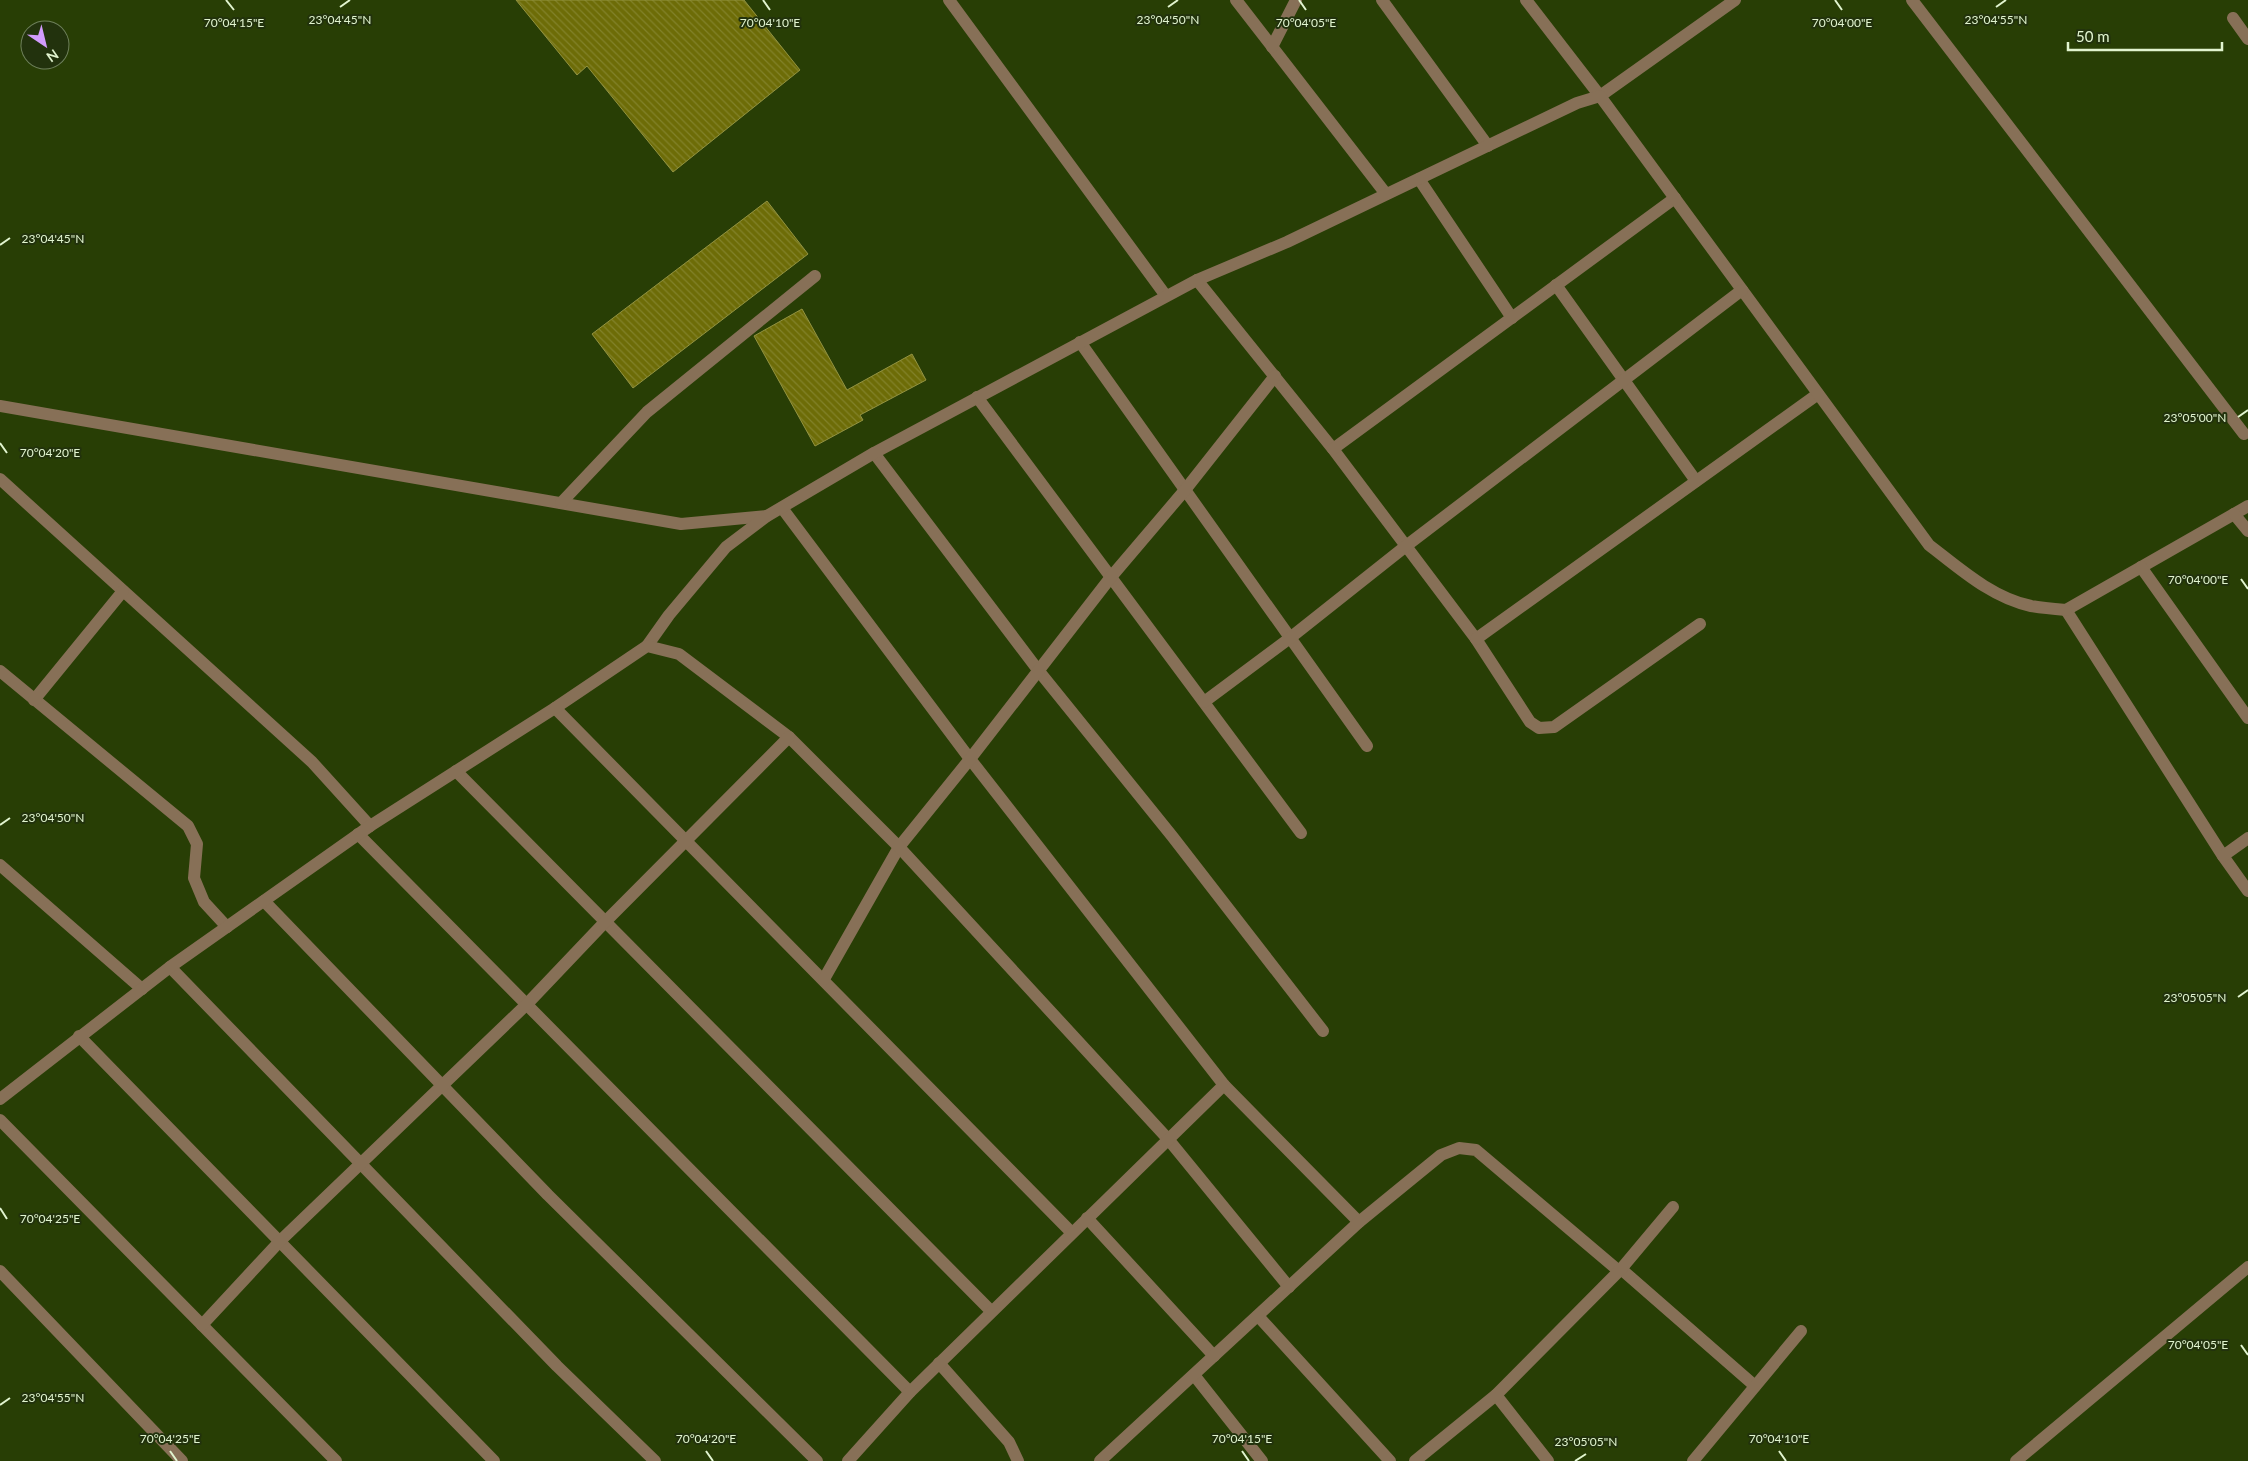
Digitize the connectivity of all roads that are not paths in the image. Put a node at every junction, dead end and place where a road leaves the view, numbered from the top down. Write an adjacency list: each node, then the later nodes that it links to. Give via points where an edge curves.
1 (949, 0): 20 (street)
2 (1236, 0): 10 (street)
3 (1296, 0): 10 (street)
4 (1382, 0): 12 (street)
5 (1526, 0): 11 (street)
6 (1735, 0): 11 (street)
7 (1912, 0): 28 (street)
8 (2233, 18): 9 (street)
9 (2248, 38)
10 (1272, 47): 14 (street)
11 (1600, 96): 12 (street, via 1576,103); 15 (street)
12 (1488, 146): 13 (street)
13 (1419, 179): 14 (street); 21 (street)
14 (1386, 194): 17 (street, via 1287,242)
15 (1675, 198): 18 (street); 19 (street)
16 (815, 276): 34 (street, via 647,412)
17 (1197, 280): 20 (street); 23 (street)
18 (1556, 285): 21 (street); 24 (street)
19 (1742, 290): 24 (street); 25 (street)
20 (1166, 296): 22 (street)
21 (1512, 318): 29 (street)
22 (1080, 342): 26 (street); 33 (street)
23 (1274, 376): 29 (street); 33 (street)
24 (1623, 380): 32 (street); 40 (street)
25 (1818, 394): 32 (street); 44 (street, via 1929,545 1974,580 2000,594 2030,606)
26 (977, 397): 30 (street); 42 (street)
27 (0, 406): 34 (street)
28 (2244, 434)
29 (1333, 449): 40 (street)
30 (874, 454): 36 (street); 50 (street)
31 (0, 479): 43 (street)
32 (1696, 481): 47 (street)
33 (1185, 490): 42 (street); 46 (street)
34 (561, 503): 38 (street, via 681,524)
35 (2248, 506): 37 (street)
36 (782, 508): 38 (street); 57 (street)
37 (2234, 514): 39 (street); 41 (street)
38 (767, 516): 48 (street, via 726,547 669,614)
39 (2248, 531)
40 (1406, 546): 46 (street); 47 (street)
41 (2141, 567): 44 (street); 54 (street)
42 (1111, 576): 50 (street); 52 (street)
43 (123, 590): 51 (street); 59 (street, via 312,762)
44 (2066, 610): 65 (street)
45 (1700, 624): 47 (street, via 1554,727 1538,728 1530,722)
46 (1290, 638): 52 (street); 56 (street)
47 (1476, 640)
48 (647, 646): 53 (street); 55 (street, via 679,654)
49 (0, 670): 51 (street)
50 (1038, 670): 57 (street); 75 (street)
51 (34, 700): 70 (street, via 188,826 197,844 194,878 204,902)
52 (1204, 702): 60 (street)
53 (555, 708): 58 (street); 63 (street)
54 (2248, 718)
55 (789, 737): 63 (street); 64 (street)
56 (1367, 746)
57 (970, 759): 64 (street); 77 (street)
58 (456, 771): 59 (street); 69 (street)
59 (370, 826): 61 (street)
60 (1301, 833)
61 (358, 834): 68 (street); 74 (street)
62 (2248, 838): 65 (street)
63 (686, 840): 69 (street); 72 (street)
64 (900, 847): 72 (street); 81 (street)
65 (2223, 856): 67 (street)
66 (0, 865): 73 (street)
67 (2248, 891)
68 (264, 901): 70 (street); 78 (street)
69 (605, 922): 74 (street); 92 (street)
70 (227, 927): 71 (street)
71 (170, 967): 73 (street); 82 (street)
72 (824, 980): 86 (street)
73 (142, 989): 76 (street)
74 (526, 1004): 78 (street); 100 (street)
75 (1323, 1031)
76 (79, 1036): 79 (street); 87 (street)
77 (1224, 1085): 81 (street); 85 (street)
78 (442, 1086): 82 (street); 107 (street)
79 (0, 1099)
80 (0, 1120): 94 (street)
81 (1168, 1139): 84 (street); 91 (street)
82 (362, 1165): 87 (street); 106 (street, via 557,1366)
83 (1673, 1207): 89 (street)
84 (1087, 1218): 86 (street); 96 (street)
85 (1359, 1222): 89 (street, via 1441,1155 1460,1148 1476,1150); 91 (street)
86 (1072, 1233): 92 (street)
87 (280, 1242): 94 (street); 105 (street)
88 (2248, 1267): 115 (street)
89 (1620, 1270): 99 (street); 101 (street)
90 (0, 1271): 103 (street)
91 (1289, 1287): 93 (street)
92 (990, 1311): 97 (street)
93 (1258, 1316): 96 (street); 111 (street)
94 (202, 1325): 104 (street)
95 (1801, 1331): 99 (street)
96 (1214, 1356): 98 (street)
97 (939, 1363): 100 (street); 109 (street, via 1009,1442)
98 (1194, 1375): 102 (street); 110 (street)
99 (1755, 1386): 114 (street)
100 (910, 1392): 108 (street)
101 (1496, 1395): 112 (street); 113 (street)
102 (1106, 1459)
103 (182, 1461)
104 (336, 1461)
105 (494, 1461)
106 (655, 1461)
107 (817, 1461)
108 (848, 1461)
109 (1018, 1461)
110 (1262, 1461)
111 (1390, 1461)
112 (1416, 1461)
113 (1548, 1461)
114 (1693, 1461)
115 (2016, 1461)

